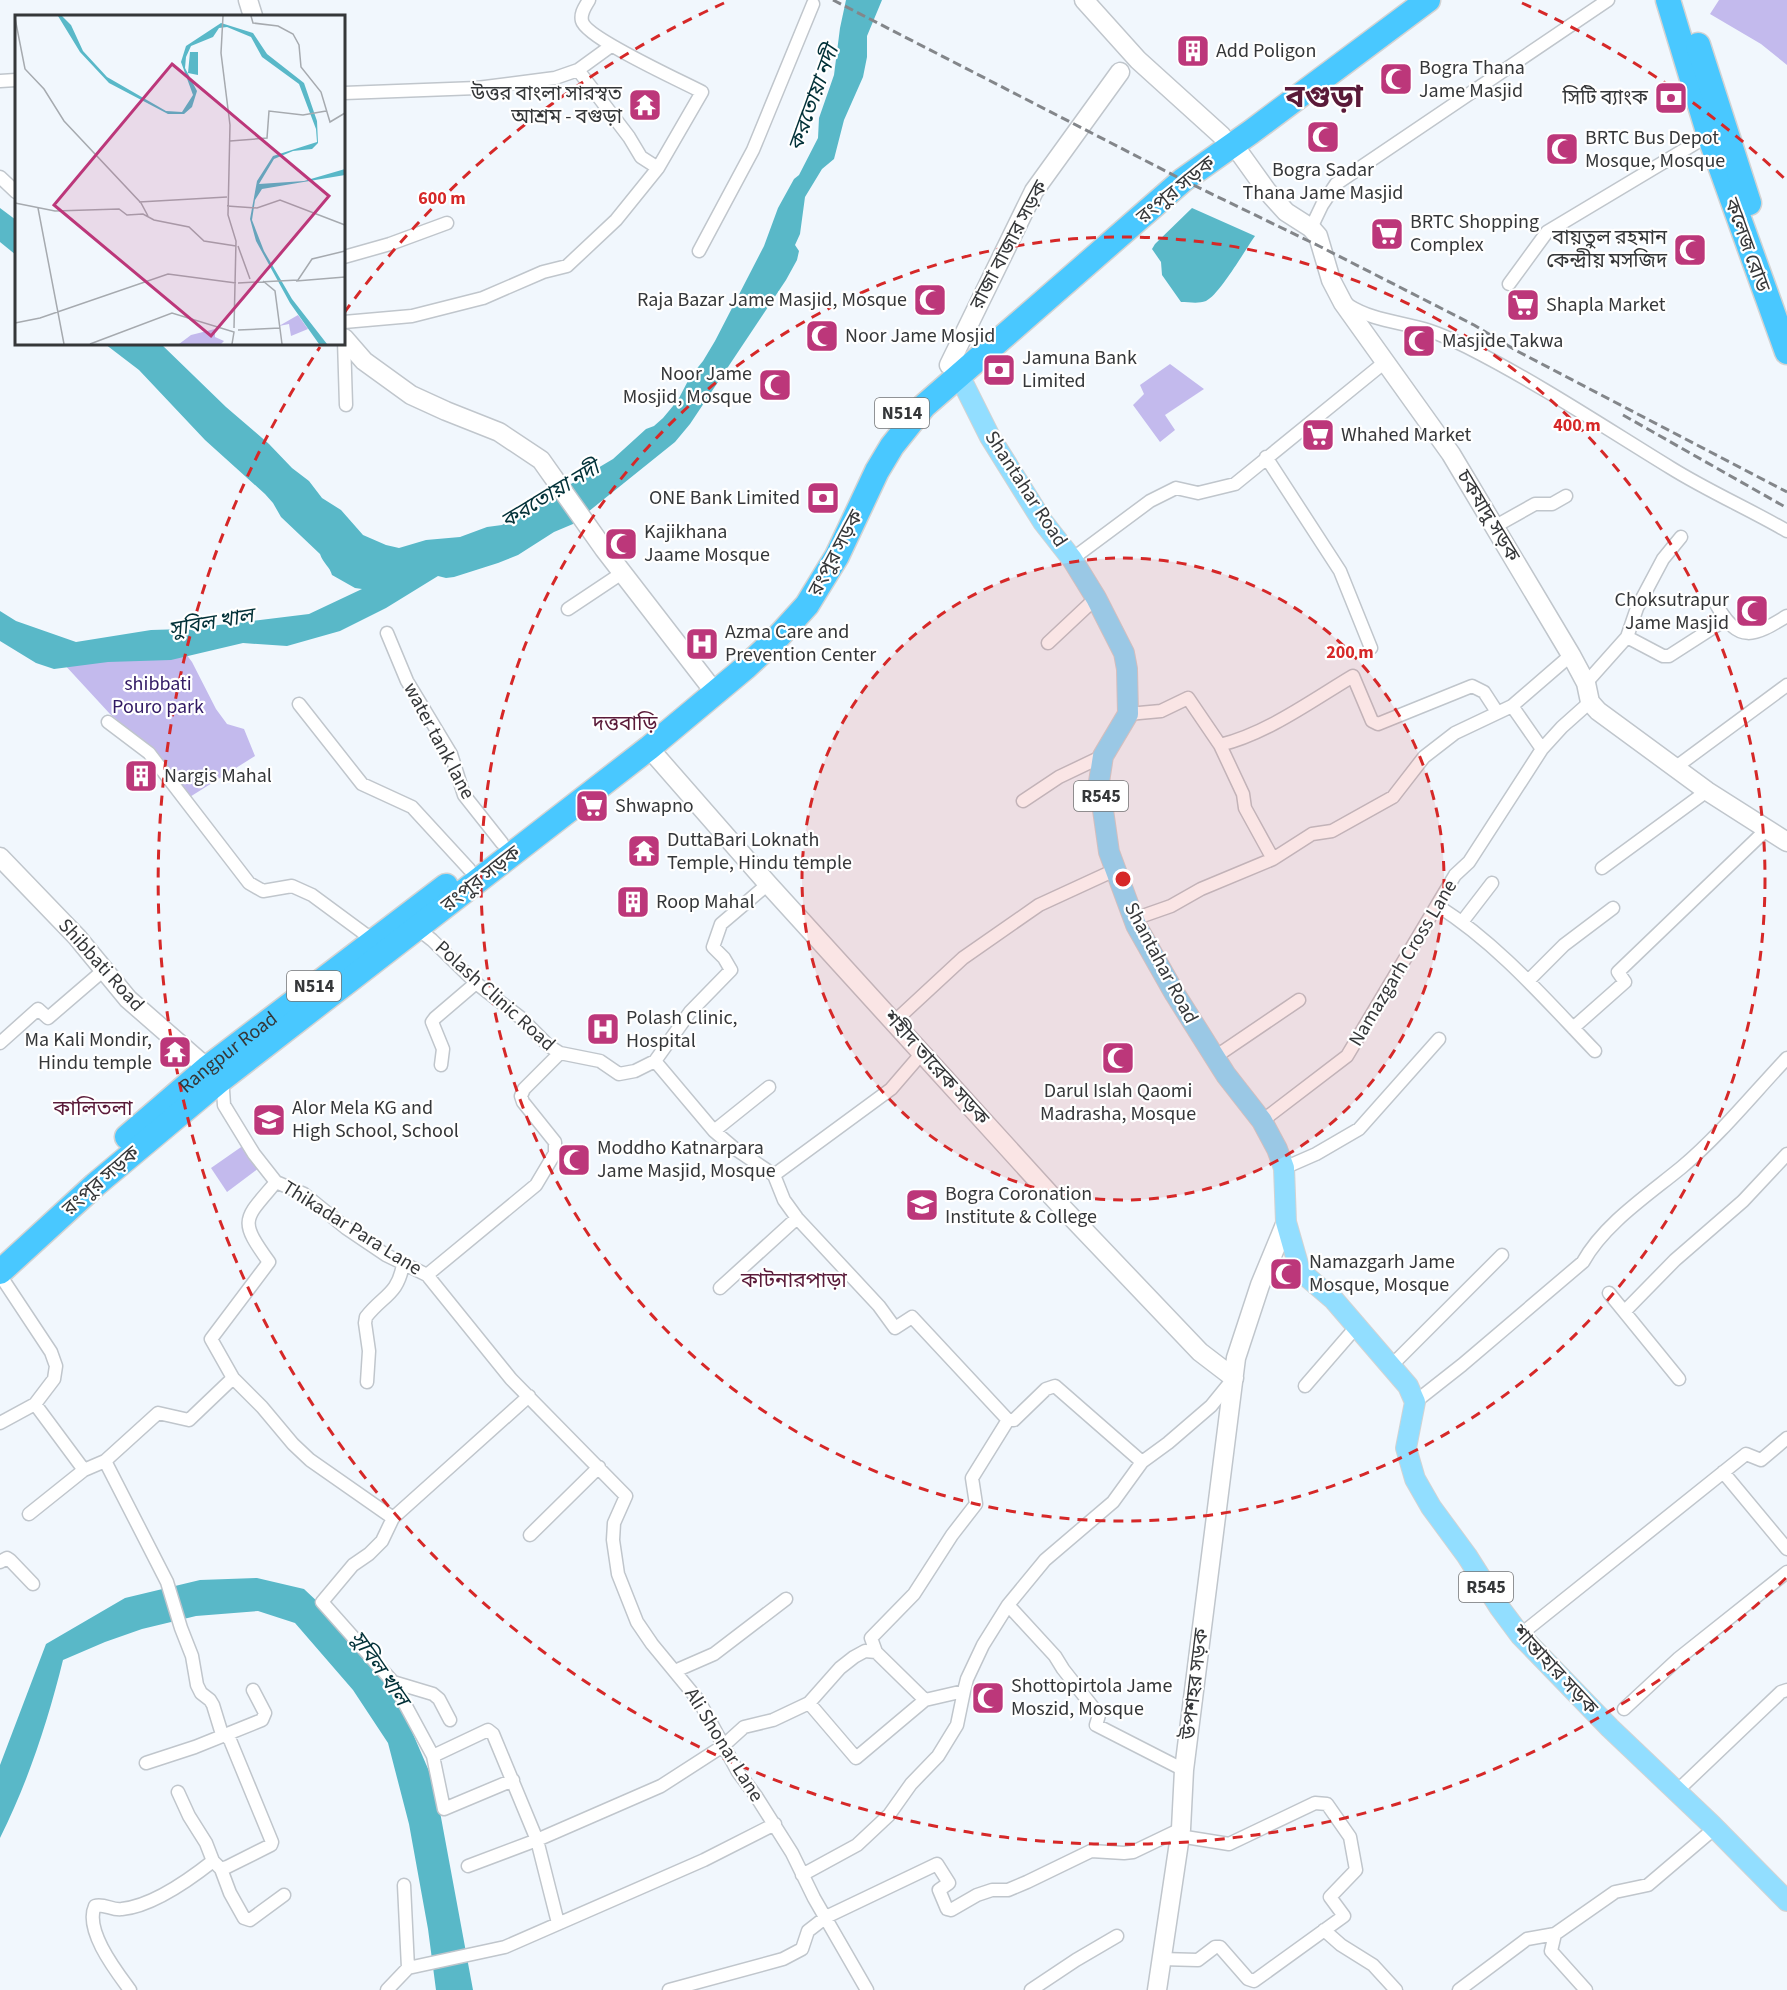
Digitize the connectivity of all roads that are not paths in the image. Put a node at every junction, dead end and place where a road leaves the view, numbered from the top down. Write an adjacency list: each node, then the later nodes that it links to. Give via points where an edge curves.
1 (248, 0): 9 (street)
2 (590, 0): 11 (street, via 582,12 582,22)
3 (1084, 0): 10 (street)
4 (1404, 0): 20 (highway, রংপুর সড়ক / N514)
5 (1428, 0): 20 (highway, রংপুর সড়ক)
6 (1608, 0): 25 (street, via 1336,184)
7 (1677, 2): 17 (highway, কলেজ রোড)
8 (813, 4): 26 (street, via 753,150)
9 (253, 15)
10 (1114, 33): 12 (street); 14 (street)
11 (611, 46): 13 (street); 21 (street, via 702,92)
12 (1146, 67): 14 (street); 20 (street)
13 (578, 70): 18 (street, via 555,78 477,88); 21 (street, via 641,157)
14 (1120, 72): 36 (street, রাজা বাজার সড়ক, via 1034,191)
15 (15, 80): 16 (street)
16 (0, 81)
17 (1703, 86): 19 (highway, কলেজ রোড); 30 (highway, কলেজ রোড)
18 (345, 93)
19 (1709, 135): 28 (street, via 1547,232); 34 (highway, কলেজ রোড)
20 (1228, 140): 25 (street, via 1286,212); 36 (highway, রংপুর সড়ক / N514)
21 (658, 168): 31 (street, via 616,220 567,266 483,298 412,316)
22 (0, 177): 23 (street)
23 (15, 191)
24 (447, 223): 27 (street)
25 (1311, 228): 29 (street, চকযাদু সড়ক)
26 (699, 251)
27 (345, 257)
28 (1509, 284)
29 (1343, 303): 35 (street, চকযাদু সড়ক); 41 (street, via 1369,316 1429,331 1466,347 1673,470)
30 (1787, 316)
31 (345, 322)
32 (345, 340): 44 (street, via 364,361 411,395 500,432 541,460)
33 (344, 345): 37 (street)
34 (1787, 352)
35 (1385, 362): 38 (street); 40 (street, চকযাদু সড়ক, via 1451,454)
36 (954, 370): 43 (main road, Shantahar Road, via 1043,522); 57 (highway, রংপুর সড়ক / N514, via 892,446 837,556 807,605 778,637)
37 (346, 405)
38 (1266, 456): 43 (street, via 1235,484 1198,493 1176,488 1150,501); 53 (street, via 1340,571)
39 (1566, 496): 40 (street, via 1552,504 1535,504)
40 (1494, 527): 54 (street, চকযাদু সড়ক)
41 (1787, 531)
42 (1681, 537): 51 (street, via 1663,559 1637,608)
43 (1072, 559): 45 (main road, Shantahar Road)
44 (622, 573): 47 (street); 57 (street)
45 (1096, 598): 52 (street); 62 (main road, Shantahar Road, via 1124,653)
46 (1716, 604): 49 (street)
47 (567, 609)
48 (1787, 616): 49 (street, via 1751,634)
49 (1725, 620): 51 (street, via 1669,656)
50 (387, 633): 73 (street, water tank lane, via 407,681 451,754 464,795)
51 (1627, 637): 55 (street)
52 (1048, 643)
53 (1371, 648)
54 (1571, 655): 55 (street, চকযাদু সড়ক); 60 (street)
55 (1586, 683): 58 (street, চকযাদু সড়ক)
56 (1787, 685): 68 (street)
57 (711, 689): 64 (highway, রংপুর সড়ক / N514)
58 (1590, 702): 66 (street, Namazgarh Cross Lane); 68 (street)
59 (299, 704): 77 (street, via 362,784 412,807)
60 (1512, 706): 61 (street); 66 (street)
61 (1497, 712): 65 (street, via 1484,692 1472,686 1378,724 1372,720 1353,676 1266,727); 75 (street, via 1455,733 1424,757 1393,797 1332,831 1312,834)
62 (1128, 714): 65 (street, via 1161,711 1188,698); 67 (main road, Shantahar Road / R545)
63 (108, 722): 86 (street, via 148,753 249,883 263,891 292,886 312,895)
64 (645, 742): 73 (highway, Rangpur Road / N514); 80 (street, শহীদ তারেক সড়ক); 85 (highway, রংপুর সড়ক / N514)
65 (1220, 745): 75 (street, via 1243,794 1245,807)
66 (1542, 749): 81 (street, Namazgarh Cross Lane)
67 (1103, 756): 70 (street, via 1059,777); 78 (main road, Shantahar Road / R545, via 1099,782)
68 (1676, 767): 69 (street)
69 (1707, 791): 71 (street); 76 (street)
70 (1023, 801)
71 (1766, 830): 72 (street); 92 (street, via 1618,972 1625,982)
72 (1787, 842)
73 (502, 843): 77 (highway, Rangpur Road / N514)
74 (0, 857): 87 (street, Shibbati Road)
75 (1273, 859): 83 (street)
76 (1602, 868)
77 (469, 869): 86 (highway, Rangpur Road / N514)
78 (1115, 870): 83 (main road, Shantahar Road / R545); 91 (street, via 1039,905 963,958)
79 (1492, 883): 84 (street)
80 (768, 884): 91 (street, শহীদ তারেক সড়ক); 100 (street, via 721,924 713,947 731,970 690,1012)
81 (1438, 906): 84 (street); 104 (street, Namazgarh Cross Lane, via 1347,1056)
82 (1613, 908): 88 (street, via 1564,945)
83 (1134, 919): 98 (main road, Shantahar Road / R545)
84 (1462, 922): 88 (street)
85 (418, 929): 89 (street, Polash Clinic Road); 102 (highway, রংপুর সড়ক / N514)
86 (373, 940): 102 (highway, Rangpur Road / N514)
87 (105, 969): 94 (street, via 48,1018 38,1009); 102 (street, Shibbati Road, via 128,999)
88 (1527, 981): 92 (street)
89 (476, 982): 96 (street, Polash Clinic Road); 101 (street, via 432,1022 443,1049)
90 (1299, 1000): 98 (street)
91 (895, 1021): 97 (street, শহীদ তারেক সড়ক)
92 (1573, 1028): 95 (street)
93 (1439, 1039): 107 (street, via 1359,1129)
94 (0, 1043)
95 (1594, 1051)
96 (560, 1053): 100 (street, Polash Clinic Road, via 600,1061 619,1074); 117 (street, via 521,1096 555,1142 555,1153 536,1185)
97 (922, 1053): 108 (street, via 891,1089); 124 (street, শহীদ তারেক সড়ক, via 1192,1344)
98 (1215, 1057): 104 (main road, Shantahar Road / R545)
99 (1787, 1058): 129 (street, via 1690,1159 1650,1190 1592,1246 1583,1262)
100 (654, 1061): 105 (street)
101 (441, 1065)
102 (213, 1075): 109 (street, Thikadar Para Lane, via 223,1090 224,1105); 113 (highway, রংপুর সড়ক / N514, via 95,1185)
103 (769, 1087): 105 (street)
104 (1262, 1121): 107 (main road, Shantahar Road / R545)
105 (714, 1131): 108 (street)
106 (1787, 1154): 120 (street, via 1743,1201 1675,1260)
107 (1284, 1168): 111 (main road, Shantahar Road / R545)
108 (774, 1175): 110 (street)
109 (276, 1182): 114 (street, Thikadar Para Lane, via 304,1194 346,1228); 123 (street, via 251,1212 248,1224 252,1239 269,1262 211,1339)
110 (797, 1218): 118 (street); 131 (street, via 895,1328 912,1317)
111 (1286, 1222): 115 (street, উপশহর সড়ক); 116 (main road, R545)
112 (1502, 1255): 122 (street)
113 (2, 1263): 130 (street, via 56,1366 54,1379)
114 (403, 1264): 117 (street, Thikadar Para Lane); 126 (street, via 395,1289 366,1317)
115 (1269, 1266): 116 (street, via 1281,1259); 124 (street, উপশহর সড়ক, via 1236,1358)
116 (1300, 1270): 121 (main road)
117 (427, 1275): 128 (street, Thikadar Para Lane)
118 (720, 1288)
119 (1610, 1293): 120 (street)
120 (1625, 1311): 125 (street)
121 (1357, 1326): 122 (main road); 127 (street)
122 (1392, 1365): 129 (main road)
123 (233, 1378): 134 (street, via 189,1420 158,1413); 141 (street, via 310,1460)
124 (1234, 1378): 135 (street, via 1211,1406); 164 (street, উপশহর সড়ক)
125 (1679, 1379)
126 (367, 1383)
127 (1305, 1386)
128 (529, 1396): 136 (street, Thikadar Para Lane); 141 (street)
129 (1415, 1402): 149 (main road, শান্তাহার সড়ক / R545, via 1406,1448 1415,1479)
130 (35, 1404): 132 (street); 137 (street)
131 (1008, 1420): 135 (street, via 1014,1420 1046,1389 1055,1386); 150 (street, via 972,1478 976,1504 914,1594 871,1638)
132 (0, 1423)
133 (1787, 1438): 138 (street, via 1761,1460 1746,1454)
134 (105, 1461): 137 (street); 160 (street, via 167,1582 192,1656 197,1685 213,1705)
135 (1142, 1462): 148 (street, via 1113,1502 1046,1560)
136 (599, 1467): 139 (street, Thikadar Para Lane); 142 (street)
137 (84, 1470): 140 (street)
138 (1723, 1472): 143 (street); 149 (street)
139 (626, 1496): 151 (street, Ali Shonar Lane, via 614,1523 612,1540 618,1574 637,1622)
140 (29, 1514)
141 (393, 1518): 152 (street, via 382,1541 353,1565 322,1602)
142 (530, 1535)
143 (1787, 1549)
144 (0, 1562): 146 (street, via 7,1558)
145 (1787, 1572): 158 (street, via 1679,1658)
146 (33, 1584)
147 (786, 1599): 151 (street, via 714,1654)
148 (1008, 1605): 155 (street, via 983,1645); 164 (street, via 1055,1656 1100,1715 1096,1725)
149 (1520, 1635): 166 (main road, শান্তাহার সড়ক / R545)
150 (876, 1652): 156 (street); 157 (street, via 865,1651 854,1657)
151 (675, 1671): 161 (street, Ali Shonar Lane, via 699,1701)
152 (393, 1682): 159 (street, via 433,1694); 162 (street)
153 (253, 1690): 160 (street, via 265,1717)
154 (1787, 1690): 166 (street)
155 (964, 1691): 156 (street); 174 (street, via 957,1725 938,1756 911,1784 890,1815 857,1845)
156 (925, 1700): 157 (street, via 859,1758)
157 (809, 1703): 161 (street, via 773,1720 744,1727)
158 (1624, 1709)
159 (450, 1720)
160 (224, 1736): 163 (street); 172 (street, via 230,1740 272,1842)
161 (723, 1746): 168 (street, Ali Shonar Lane); 171 (street, via 661,1786)
162 (433, 1756): 165 (street, via 488,1731 493,1734); 165 (street, via 444,1809)
163 (146, 1763)
164 (1184, 1770): 170 (street, উপশহর সড়ক)
165 (513, 1780): 171 (street)
166 (1677, 1791): 169 (main road, শান্তাহার সড়ক / R545)
167 (178, 1792): 172 (street)
168 (774, 1824): 174 (street, Ali Shonar Lane); 179 (street, via 704,1860)
169 (1715, 1828): 177 (main road, শান্তাহার সড়ক / R545); 181 (street, via 1648,1886 1615,1892)
170 (1180, 1832): 178 (street, via 1132,1852 1091,1851 1028,1882 977,1895 951,1910 939,1890 949,1883 937,1864); 180 (street, via 1229,1844 1315,1803 1327,1804 1350,1837 1356,1870 1330,1897 1344,1916); 183 (street, উপশহর সড়ক)
171 (537, 1840): 173 (street); 179 (street)
172 (217, 1865): 176 (street, via 244,1918 250,1920); 185 (street, via 141,1906 118,1910 95,1906 93,1927)
173 (468, 1866)
174 (802, 1875): 178 (street, Ali Shonar Lane)
175 (404, 1885): 184 (street)
176 (285, 1895)
177 (1787, 1901)
178 (826, 1917): 187 (street, via 808,1930 802,1949 783,1959); 188 (street, Ali Shonar Lane)
179 (558, 1923): 184 (street, via 505,1947)
180 (1324, 1930): 183 (street, via 1254,1982 1220,1947 1198,1960); 191 (street, via 1373,1965)
181 (1555, 1934): 192 (street, via 1527,1939); 193 (street, via 1551,1951)
182 (1118, 1936): 189 (street)
183 (1161, 1959): 190 (street, উপশহর সড়ক)
184 (408, 1968): 186 (street)
185 (130, 1990)
186 (387, 1990)
187 (669, 1990)
188 (867, 1990)
189 (1031, 1990)
190 (1157, 1990)
191 (1396, 1990)
192 (1459, 1990)
193 (1586, 1990)

